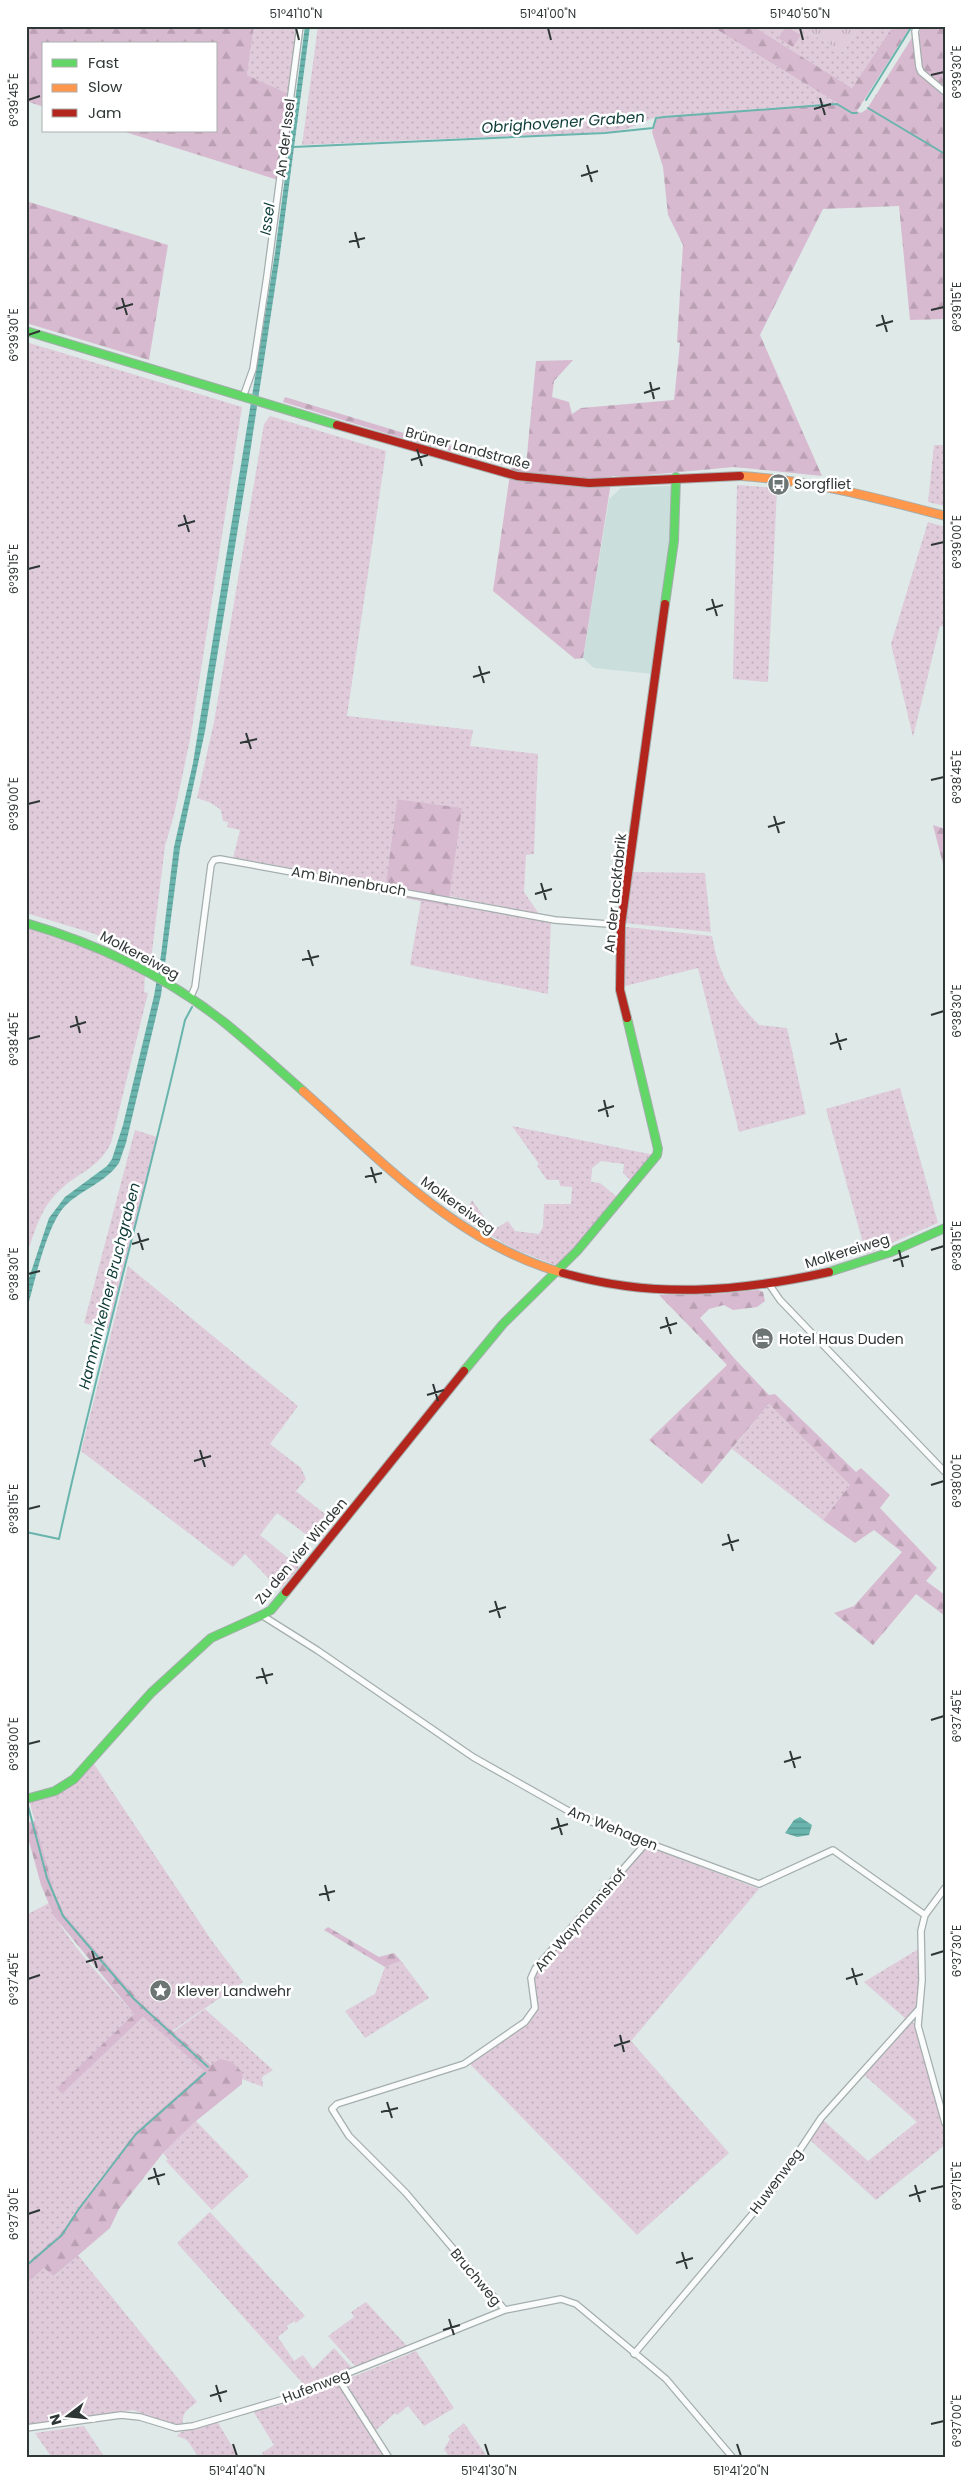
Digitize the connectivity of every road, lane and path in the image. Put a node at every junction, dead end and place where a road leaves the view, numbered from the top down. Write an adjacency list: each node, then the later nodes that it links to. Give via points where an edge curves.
1 (300, 26): 5 (street, An der Issel, via 267,276 253,369)
2 (918, 26): 3 (street, via 915,31 921,72)
3 (945, 92)
4 (26, 331): 5 (main road, Brüner Landstraße)
5 (245, 397): 6 (main road, Brüner Landstraße, via 518,476 589,483)
6 (676, 477): 7 (main road, Brüner Landstraße, via 746,475 809,482); 9 (main road, An der Lackfabrik, via 674,542)
7 (945, 516)
8 (26, 922): 10 (main road, Molkereiweg, via 89,942 153,973)
9 (621, 925): 10 (street, Am Binnenbruch, via 555,920 220,859 211,865 196,987); 12 (main road, An der Lackfabrik, via 620,990 658,1150)
10 (190, 996): 12 (main road, Molkereiweg, via 443,1213 486,1242)
11 (945, 1228): 13 (main road, Molkereiweg, via 855,1265)
12 (556, 1273): 13 (main road, Molkereiweg, via 606,1285 669,1291); 15 (main road, Zu den vier Winden, via 503,1324 271,1610)
13 (768, 1284): 14 (street)
14 (945, 1472)
15 (262, 1616): 16 (main road, Zu den vier Winden, via 211,1638 151,1693 74,1779 55,1791); 17 (street, Am Wehagen, via 473,1757 580,1818)
16 (28, 1798)
17 (647, 1842): 19 (street, Am Wehagen, via 760,1884 833,1850); 21 (street, Am Waymannshof, via 535,1969 531,1978 534,2008 525,2022 464,2064 337,2104 333,2106)
18 (945, 1888): 19 (street)
19 (925, 1915): 20 (street)
20 (919, 2009): 22 (street, via 918,2026); 24 (street, Huwenweg, via 821,2118 776,2186)
21 (333, 2113): 23 (street, Bruchweg, via 348,2136 406,2193)
22 (945, 2123)
23 (505, 2310): 24 (street, Bruchweg, via 568,2299); 25 (street, Hufenweg)
24 (634, 2354): 28 (street, Bruchweg, via 666,2379)
25 (338, 2378): 26 (street, Hufenweg, via 281,2400 185,2428 167,2427 140,2417 121,2415); 27 (street)
26 (26, 2428)
27 (389, 2458)
28 (733, 2458)

